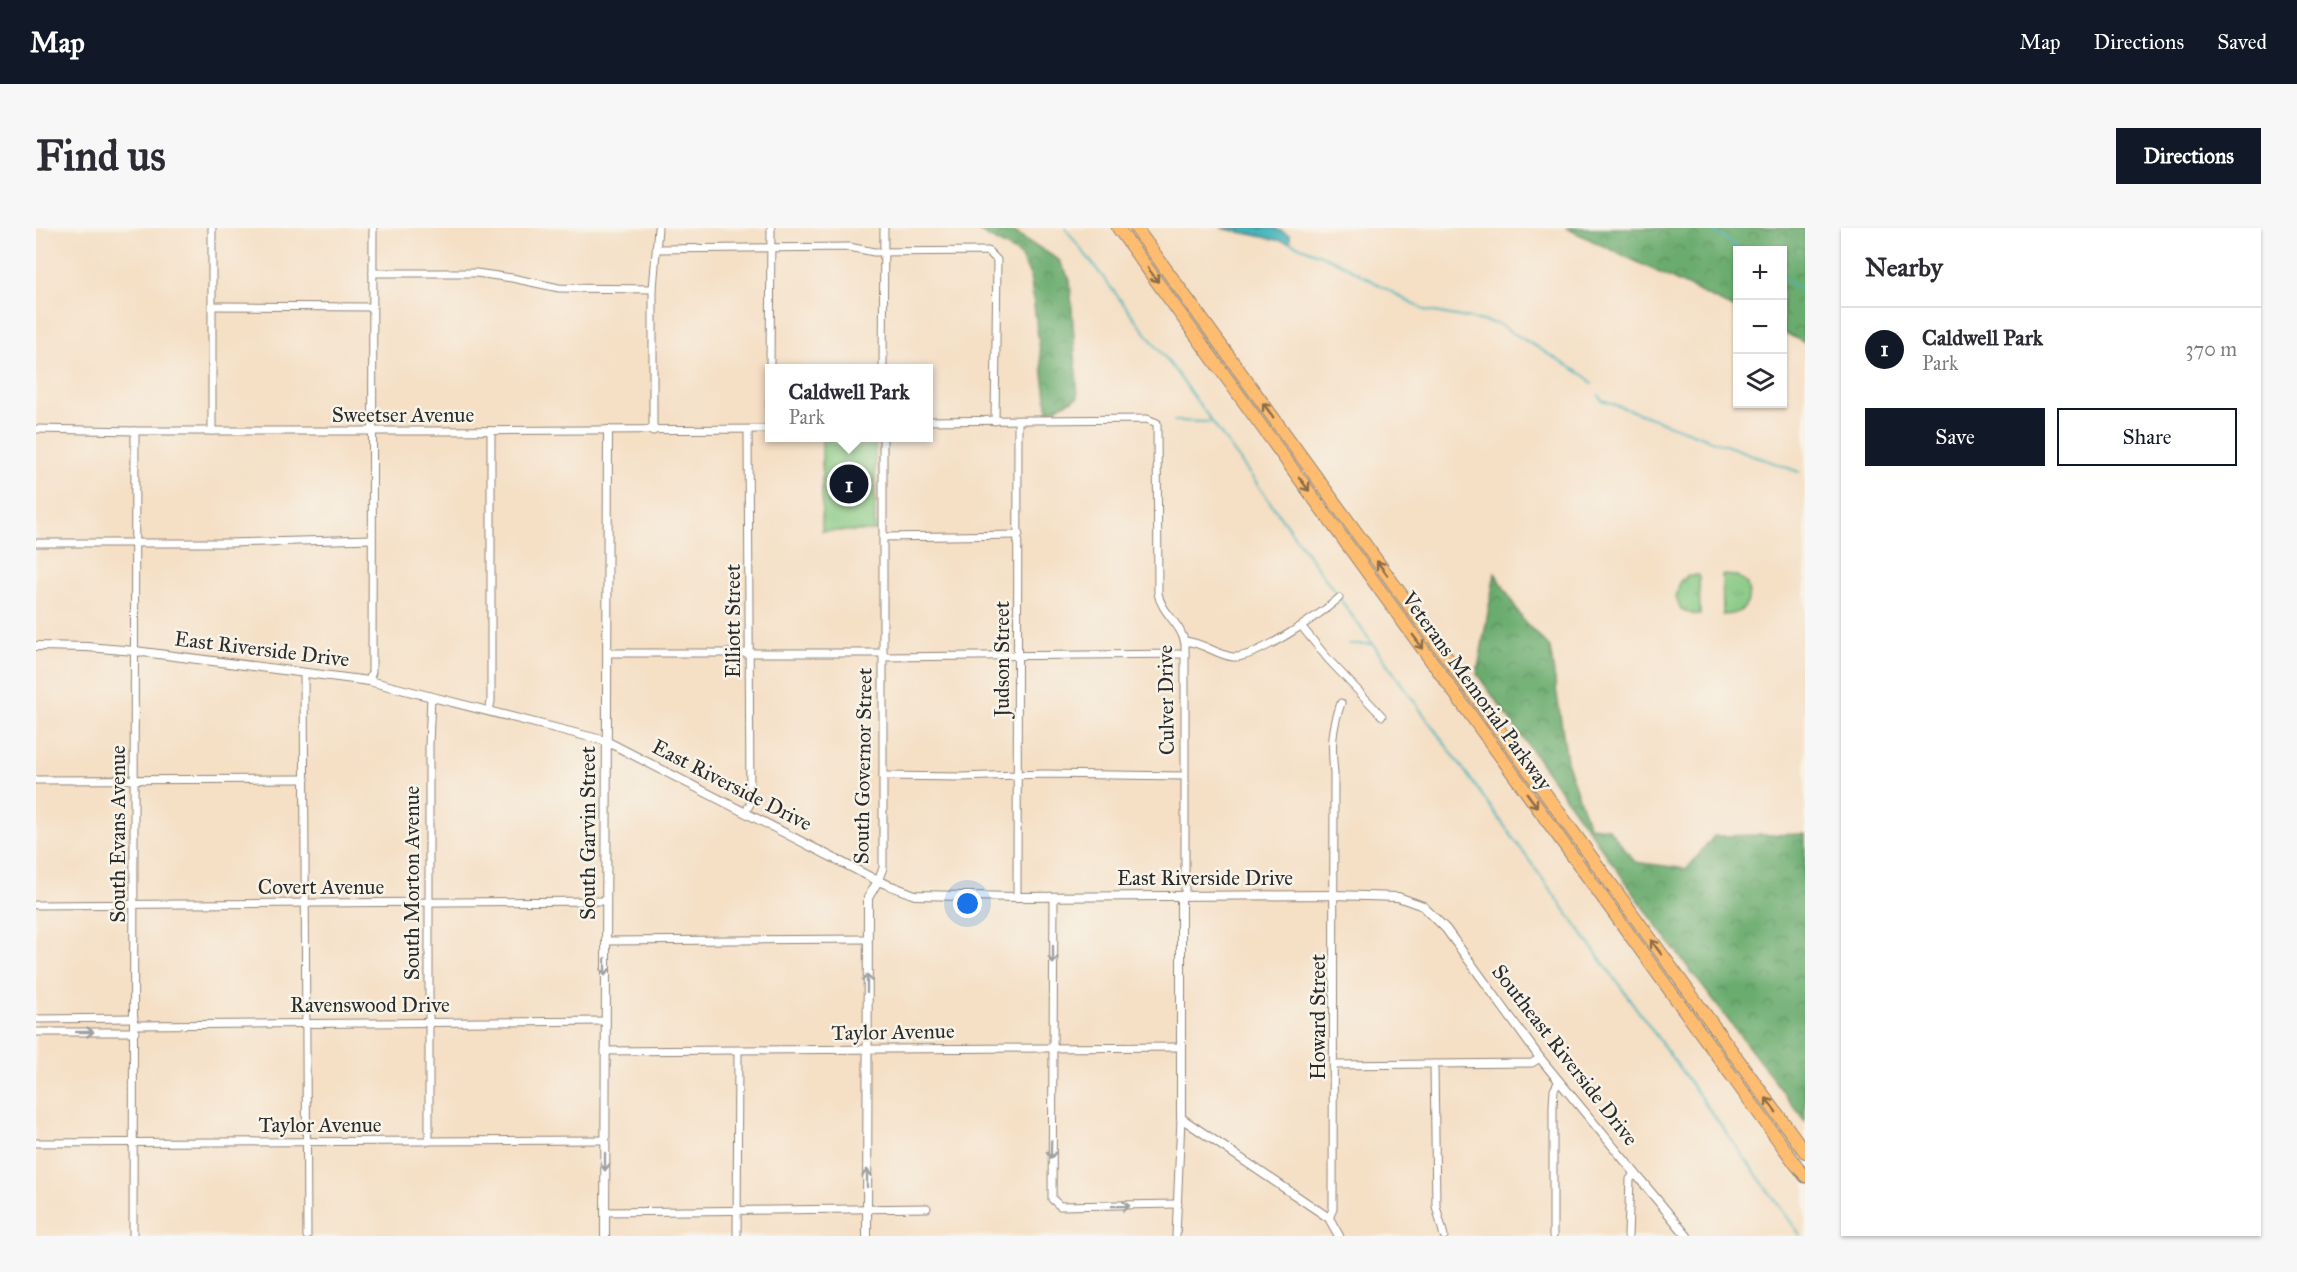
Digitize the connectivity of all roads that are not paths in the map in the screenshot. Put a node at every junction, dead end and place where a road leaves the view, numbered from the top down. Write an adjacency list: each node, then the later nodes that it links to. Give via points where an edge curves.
1 (212, 228): 13 (street)
2 (373, 228): 11 (street)
3 (658, 228): 9 (street)
4 (771, 228): 8 (street)
5 (884, 228): 10 (street)
6 (1118, 228): 94 (highway, Veterans Memorial Parkway, one-way to 94)
7 (1136, 228): 93 (highway, Veterans Memorial Parkway, one-way to 7)
8 (771, 248): 9 (street); 10 (street, via 849,246); 15 (street)
9 (658, 249): 12 (street)
10 (884, 251): 16 (street); 18 (street, via 993,253 997,260)
11 (373, 273): 12 (street, via 476,273 559,288); 14 (street)
12 (653, 289): 28 (street)
13 (213, 306): 14 (street); 25 (street)
14 (372, 306): 26 (street)
15 (770, 364)
16 (883, 364)
17 (933, 421): 18 (street)
18 (995, 421): 19 (street)
19 (1018, 421): 30 (street, Judson Street); 37 (street, Culver Drive, via 1153,420 1158,427 1158,593)
20 (36, 429): 24 (street, Sweetser Avenue)
21 (765, 429): 23 (street, Sweetser Avenue)
22 (608, 430): 27 (street, Sweetser Avenue); 28 (street, Sweetser Avenue); 40 (street, South Garvin Street)
23 (748, 430): 28 (street, Sweetser Avenue); 41 (street, Elliott Street)
24 (135, 431): 25 (street, Sweetser Avenue); 34 (street, South Evans Avenue)
25 (212, 431): 26 (street, Sweetser Avenue)
26 (372, 431): 27 (street, Sweetser Avenue); 32 (street)
27 (491, 431): 49 (street)
28 (653, 431)
29 (882, 442): 31 (street, South Governor Street)
30 (1019, 535): 31 (street); 44 (street, Judson Street)
31 (883, 537): 43 (street, South Governor Street)
32 (372, 539): 34 (street); 46 (street)
33 (36, 543): 34 (street)
34 (135, 543): 39 (street, South Evans Avenue)
35 (1339, 598): 36 (street)
36 (1302, 627): 37 (street, via 1236,657); 50 (street)
37 (1185, 641): 42 (street, Culver Drive)
38 (36, 646): 39 (street, East Riverside Drive)
39 (135, 651): 45 (street, East Riverside Drive); 55 (street, South Evans Avenue)
40 (607, 653): 41 (street); 51 (street, South Garvin Street)
41 (750, 653): 43 (street); 58 (street, Elliott Street, via 750,804)
42 (1185, 654): 44 (street); 54 (street, Culver Drive)
43 (883, 655): 44 (street); 52 (street, South Governor Street)
44 (1018, 656): 53 (street, Judson Street)
45 (304, 673): 46 (street, East Riverside Drive); 56 (street)
46 (369, 681): 47 (street, East Riverside Drive)
47 (431, 696): 49 (street, East Riverside Drive); 66 (street, South Morton Avenue)
48 (1341, 703): 60 (street, Howard Street, via 1331,744)
49 (489, 710): 51 (street, East Riverside Drive)
50 (1382, 716)
51 (606, 741): 58 (street, East Riverside Drive); 64 (street, South Garvin Street)
52 (883, 776): 53 (street); 59 (street, South Governor Street, via 883,868)
53 (1018, 776): 54 (street); 62 (street, Judson Street)
54 (1184, 776): 61 (street, Culver Drive)
55 (134, 779): 56 (street); 57 (street); 69 (street, South Evans Avenue)
56 (305, 779): 67 (street)
57 (36, 780)
58 (746, 811): 59 (street, East Riverside Drive)
59 (878, 881): 62 (street, East Riverside Drive, via 915,895); 70 (street, South Governor Street, via 868,898)
60 (1334, 895): 61 (street, East Riverside Drive); 65 (street, East Riverside Drive); 85 (street, Howard Street)
61 (1183, 896): 63 (street, East Riverside Drive); 79 (street, Culver Drive)
62 (1017, 897): 63 (street, East Riverside Drive)
63 (1054, 897): 78 (street, one-way to 78)
64 (606, 901): 66 (street, Covert Avenue); 71 (street, South Garvin Street)
65 (1412, 901): 83 (street, Southeast Riverside Drive, via 1438,918)
66 (429, 903): 67 (street, Covert Avenue); 73 (street, South Morton Avenue)
67 (305, 904): 69 (street, Covert Avenue); 75 (street)
68 (36, 905): 69 (street, Covert Avenue)
69 (134, 905): 76 (street, South Evans Avenue)
70 (868, 939): 71 (street); 80 (street, South Governor Street, one-way to 70)
71 (606, 941): 74 (street, South Garvin Street, one-way to 74)
72 (36, 1019): 76 (street, Ravenswood Drive)
73 (429, 1021): 74 (street, Ravenswood Drive); 75 (street, Ravenswood Drive); 89 (street, South Morton Avenue)
74 (605, 1021): 81 (street, South Garvin Street)
75 (306, 1022): 76 (street, Ravenswood Drive); 90 (street)
76 (135, 1025): 77 (street, Ravenswood Drive, one-way to 76); 92 (street, South Evans Avenue)
77 (36, 1032)
78 (1052, 1046): 79 (street, Taylor Avenue); 80 (street, Taylor Avenue); 97 (street, one-way to 97, via 1052,1199 1056,1205)
79 (1181, 1047): 87 (street, Culver Drive)
80 (867, 1048): 82 (street, Taylor Avenue); 98 (street, South Governor Street, one-way to 80)
81 (605, 1051): 82 (street, Taylor Avenue); 88 (street, South Garvin Street)
82 (738, 1051): 100 (street)
83 (1540, 1058): 84 (street, via 1532,1063); 86 (street, Southeast Riverside Drive)
84 (1434, 1064): 85 (street); 110 (street, via 1436,1206)
85 (1335, 1065): 102 (street, Howard Street, via 1334,1209)
86 (1559, 1081): 95 (street, Southeast Riverside Drive); 111 (street, via 1553,1106)
87 (1181, 1118): 97 (street, Culver Drive); 102 (street)
88 (605, 1140): 89 (street, Taylor Avenue); 101 (street, South Garvin Street, one-way to 101)
89 (429, 1141): 90 (street, Taylor Avenue)
90 (306, 1142): 92 (street, Taylor Avenue); 104 (street)
91 (36, 1143): 92 (street, Taylor Avenue)
92 (133, 1143): 103 (street, South Evans Avenue)
93 (1805, 1152)
94 (1801, 1163): 96 (highway, Veterans Memorial Parkway)
95 (1635, 1174): 112 (street, via 1630,1179); 113 (street, Southeast Riverside Drive)
96 (1805, 1177)
97 (1178, 1204): 108 (street, Culver Drive)
98 (867, 1208): 99 (street); 100 (street); 107 (street, South Governor Street)
99 (927, 1208)
100 (737, 1210): 101 (street); 106 (street)
101 (605, 1212): 105 (street, South Garvin Street)
102 (1329, 1218): 109 (street)
103 (133, 1236)
104 (307, 1236)
105 (605, 1236)
106 (737, 1236)
107 (867, 1236)
108 (1176, 1236)
109 (1339, 1236)
110 (1444, 1236)
111 (1553, 1236)
112 (1628, 1236)
113 (1687, 1236)

